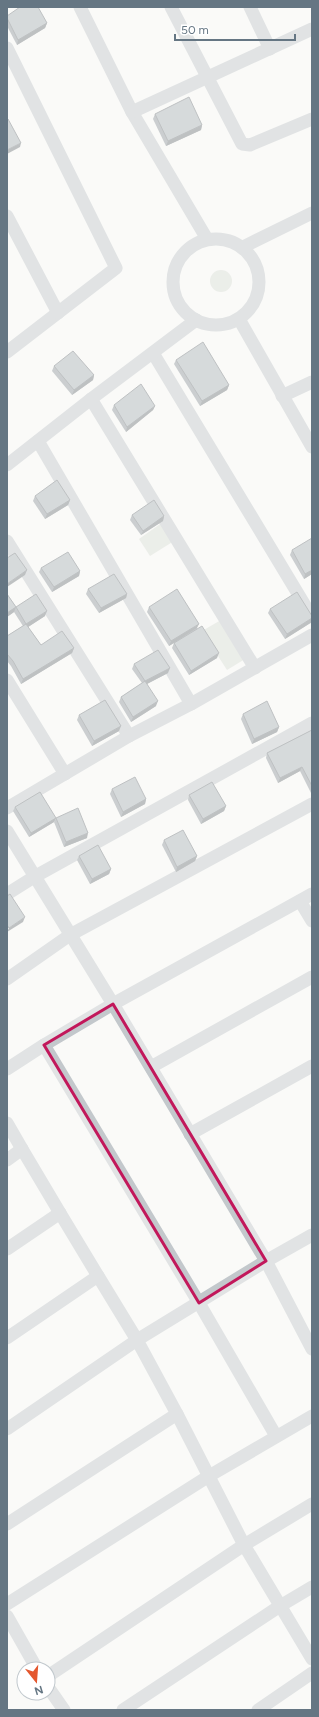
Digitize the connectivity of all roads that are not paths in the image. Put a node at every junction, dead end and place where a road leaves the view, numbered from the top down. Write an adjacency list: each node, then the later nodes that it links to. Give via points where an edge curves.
1 (80, 7): 8 (street)
2 (171, 7): 7 (street)
3 (250, 7): 6 (street)
4 (312, 29): 6 (street)
5 (7, 48): 14 (street, via 116,268)
6 (270, 49): 7 (street)
7 (207, 78): 8 (street); 9 (street, via 242,144 250,145)
8 (132, 112): 12 (street)
9 (312, 119)
10 (312, 213): 13 (street)
11 (7, 216): 14 (street)
12 (208, 239): 13 (street, via 229,240); 16 (street, via 190,247 179,258 174,271 173,286 176,298 184,311)
13 (243, 247): 15 (street, via 251,255 260,280 258,295)
14 (58, 313): 17 (street)
15 (239, 319): 16 (street, via 219,325); 20 (street)
16 (196, 320): 18 (street)
17 (7, 352)
18 (153, 353): 21 (street); 26 (street)
19 (312, 382): 20 (street)
20 (282, 396): 23 (street)
21 (91, 399): 22 (street); 28 (street)
22 (38, 441): 24 (street); 30 (street)
23 (312, 447)
24 (7, 465)
25 (7, 541): 32 (street)
26 (312, 617)
27 (312, 635): 28 (street)
28 (255, 668): 30 (street)
29 (7, 680): 33 (street)
30 (191, 704): 32 (street)
31 (312, 723): 37 (street)
32 (129, 736): 33 (street)
33 (65, 774): 35 (street)
34 (312, 804): 42 (street)
35 (7, 808)
36 (7, 831): 37 (street)
37 (34, 877): 38 (street); 42 (street)
38 (7, 894)
39 (312, 894): 40 (street)
40 (300, 901): 41 (street); 45 (street)
41 (312, 921)
42 (70, 935): 44 (street); 45 (street)
43 (312, 977): 48 (street)
44 (7, 979)
45 (113, 1004): 46 (street); 48 (street)
46 (44, 1045): 49 (street); 59 (street)
47 (312, 1066): 51 (street)
48 (151, 1067): 51 (street)
49 (7, 1069)
50 (7, 1123): 52 (street)
51 (190, 1134): 57 (street)
52 (22, 1149): 53 (street); 54 (street)
53 (7, 1160)
54 (60, 1213): 56 (street); 58 (street)
55 (312, 1235): 57 (street)
56 (7, 1249)
57 (266, 1261): 59 (street); 60 (street)
58 (98, 1276): 61 (street); 62 (street)
59 (199, 1303): 62 (street); 67 (street)
60 (308, 1333): 63 (street)
61 (7, 1338)
62 (137, 1340): 64 (street); 66 (street)
63 (312, 1349)
64 (177, 1414): 68 (street); 70 (street)
65 (312, 1416): 67 (street)
66 (7, 1429)
67 (276, 1436): 68 (street)
68 (209, 1476): 71 (street); 73 (street)
69 (312, 1504): 71 (street)
70 (7, 1524)
71 (244, 1545): 74 (street); 78 (street)
72 (312, 1587): 74 (street)
73 (7, 1604)
74 (280, 1606): 76 (street); 82 (street)
75 (7, 1616): 77 (street)
76 (312, 1658)
77 (32, 1661)
78 (56, 1671)
79 (312, 1673): 83 (street)
80 (56, 1698): 81 (street)
81 (64, 1710)
82 (123, 1710)
83 (258, 1710)

